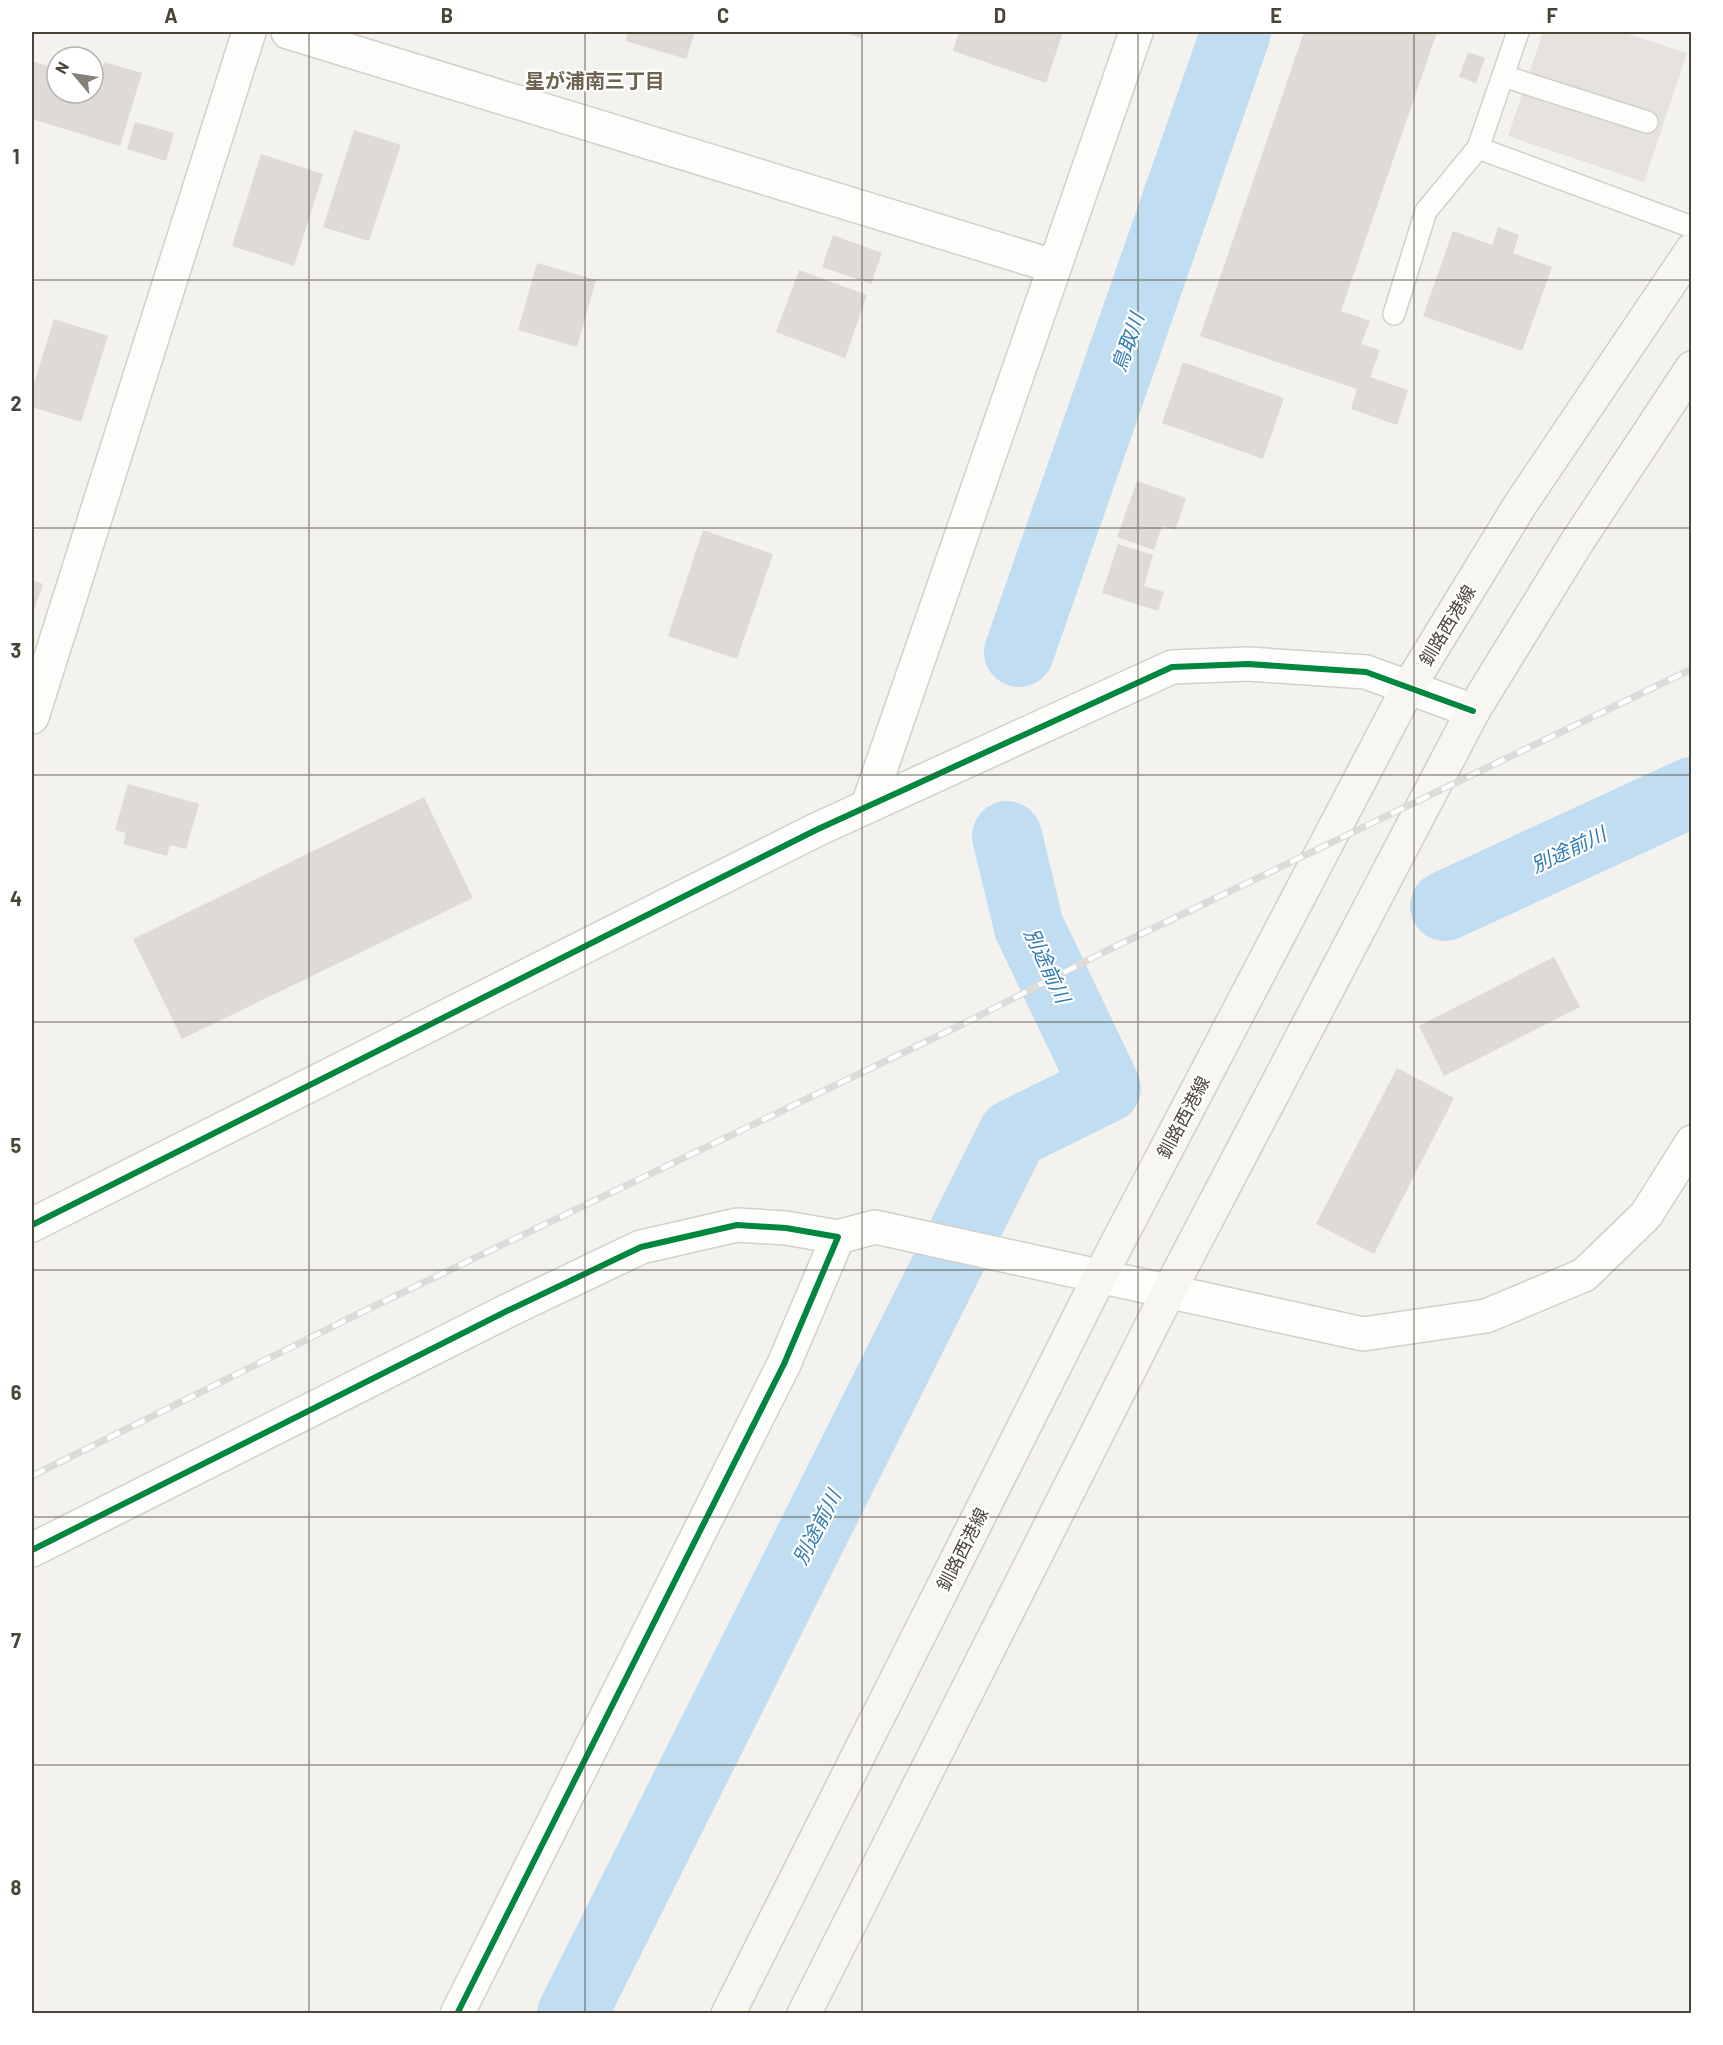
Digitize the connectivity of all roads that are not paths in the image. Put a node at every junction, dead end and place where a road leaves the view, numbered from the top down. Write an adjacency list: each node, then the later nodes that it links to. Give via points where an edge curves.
1 (249, 32): 15 (street)
2 (288, 32): 10 (street)
3 (1136, 32): 10 (street)
4 (1518, 32): 5 (lane)
5 (1503, 76): 6 (lane); 7 (lane)
6 (1647, 122)
7 (1478, 148): 8 (lane); 11 (lane, via 1426,211)
8 (1692, 227)
9 (1692, 250): 13 (main road, 釧路西港線, via 1520,505)
10 (1053, 266): 16 (street, via 967,527)
11 (1394, 314)
12 (1692, 368): 14 (main road, via 1577,542)
13 (1408, 688): 14 (street); 16 (street, via 1366,672 1248,664 1172,667); 20 (main road, 釧路西港線)
14 (1473, 711): 21 (main road)
15 (32, 717)
16 (868, 805): 18 (street)
17 (1692, 1142): 21 (street, via 1646,1215 1584,1275 1486,1316 1363,1334)
18 (32, 1225)
19 (838, 1237): 20 (street, via 874,1227); 22 (street, via 737,1225 641,1247); 23 (street, via 784,1364)
20 (1099, 1278): 21 (street); 24 (main road, 釧路西港線)
21 (1168, 1293): 25 (main road)
22 (32, 1550)
23 (457, 2013)
24 (728, 2013)
25 (804, 2013)

